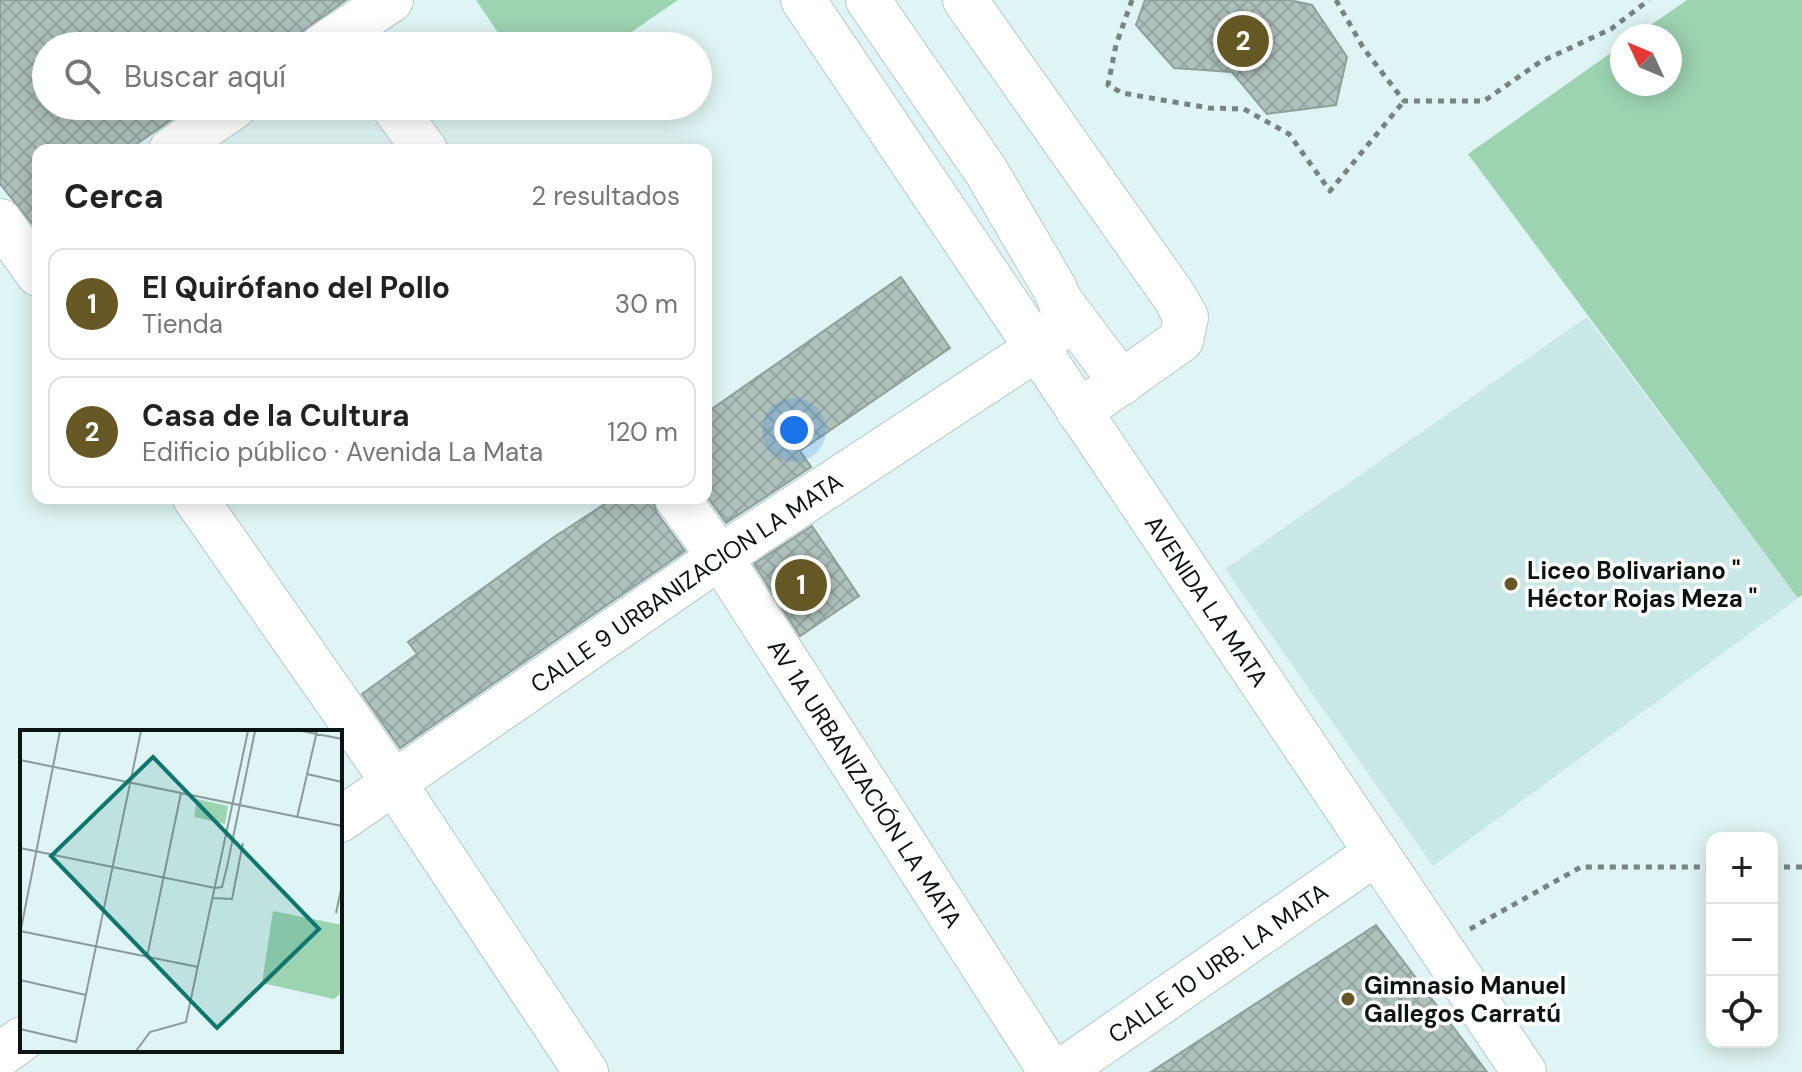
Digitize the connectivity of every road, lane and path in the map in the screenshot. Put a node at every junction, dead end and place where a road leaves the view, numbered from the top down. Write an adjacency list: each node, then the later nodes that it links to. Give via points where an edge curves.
1 (391, 0): 8 (street)
2 (803, 0): 15 (street, AVENIDA LA MATA)
3 (868, 0): 14 (street, via 986,171)
4 (965, 0): 16 (street, via 1186,317 1181,340)
5 (1132, 0): 9 (path, via 1108,85 1122,93 1244,109 1289,134 1330,191)
6 (1336, 0): 9 (path, via 1364,49)
7 (1649, 0): 9 (path, via 1611,29 1540,62 1484,101)
8 (351, 32)
9 (1404, 101)
10 (215, 120): 12 (street)
11 (403, 120): 13 (street)
12 (180, 144)
13 (421, 144)
14 (1064, 306): 15 (street, via 1057,330); 16 (street)
15 (1036, 349): 17 (street, AVENIDA LA MATA); 20 (street, CALLE 9 URBANIZACION LA MATA)
16 (1122, 383): 17 (street)
17 (1079, 412): 23 (street, AVENIDA LA MATA)
18 (199, 504): 21 (street)
19 (681, 504): 20 (street, AV 1A URBANIZACIÓN LA MATA)
20 (720, 557): 21 (street, CALLE 9 URBANIZACION LA MATA); 31 (street, AV 1A URBANIZACIÓN LA MATA)
21 (394, 783): 22 (street, CALLE 9 URBANIZACION LA MATA); 30 (street)
22 (342, 819)
23 (1376, 853): 27 (street, AVENIDA LA MATA); 32 (street, CALLE 10 URB. LA MATA)
24 (1706, 867): 27 (path, via 1581,867)
25 (1778, 867): 26 (path)
26 (1802, 867)
27 (1438, 946): 33 (street, AVENIDA LA MATA)
28 (20, 1040): 29 (street)
29 (0, 1055)
30 (586, 1072)
31 (1051, 1072)
32 (1060, 1072)
33 (1524, 1072)

